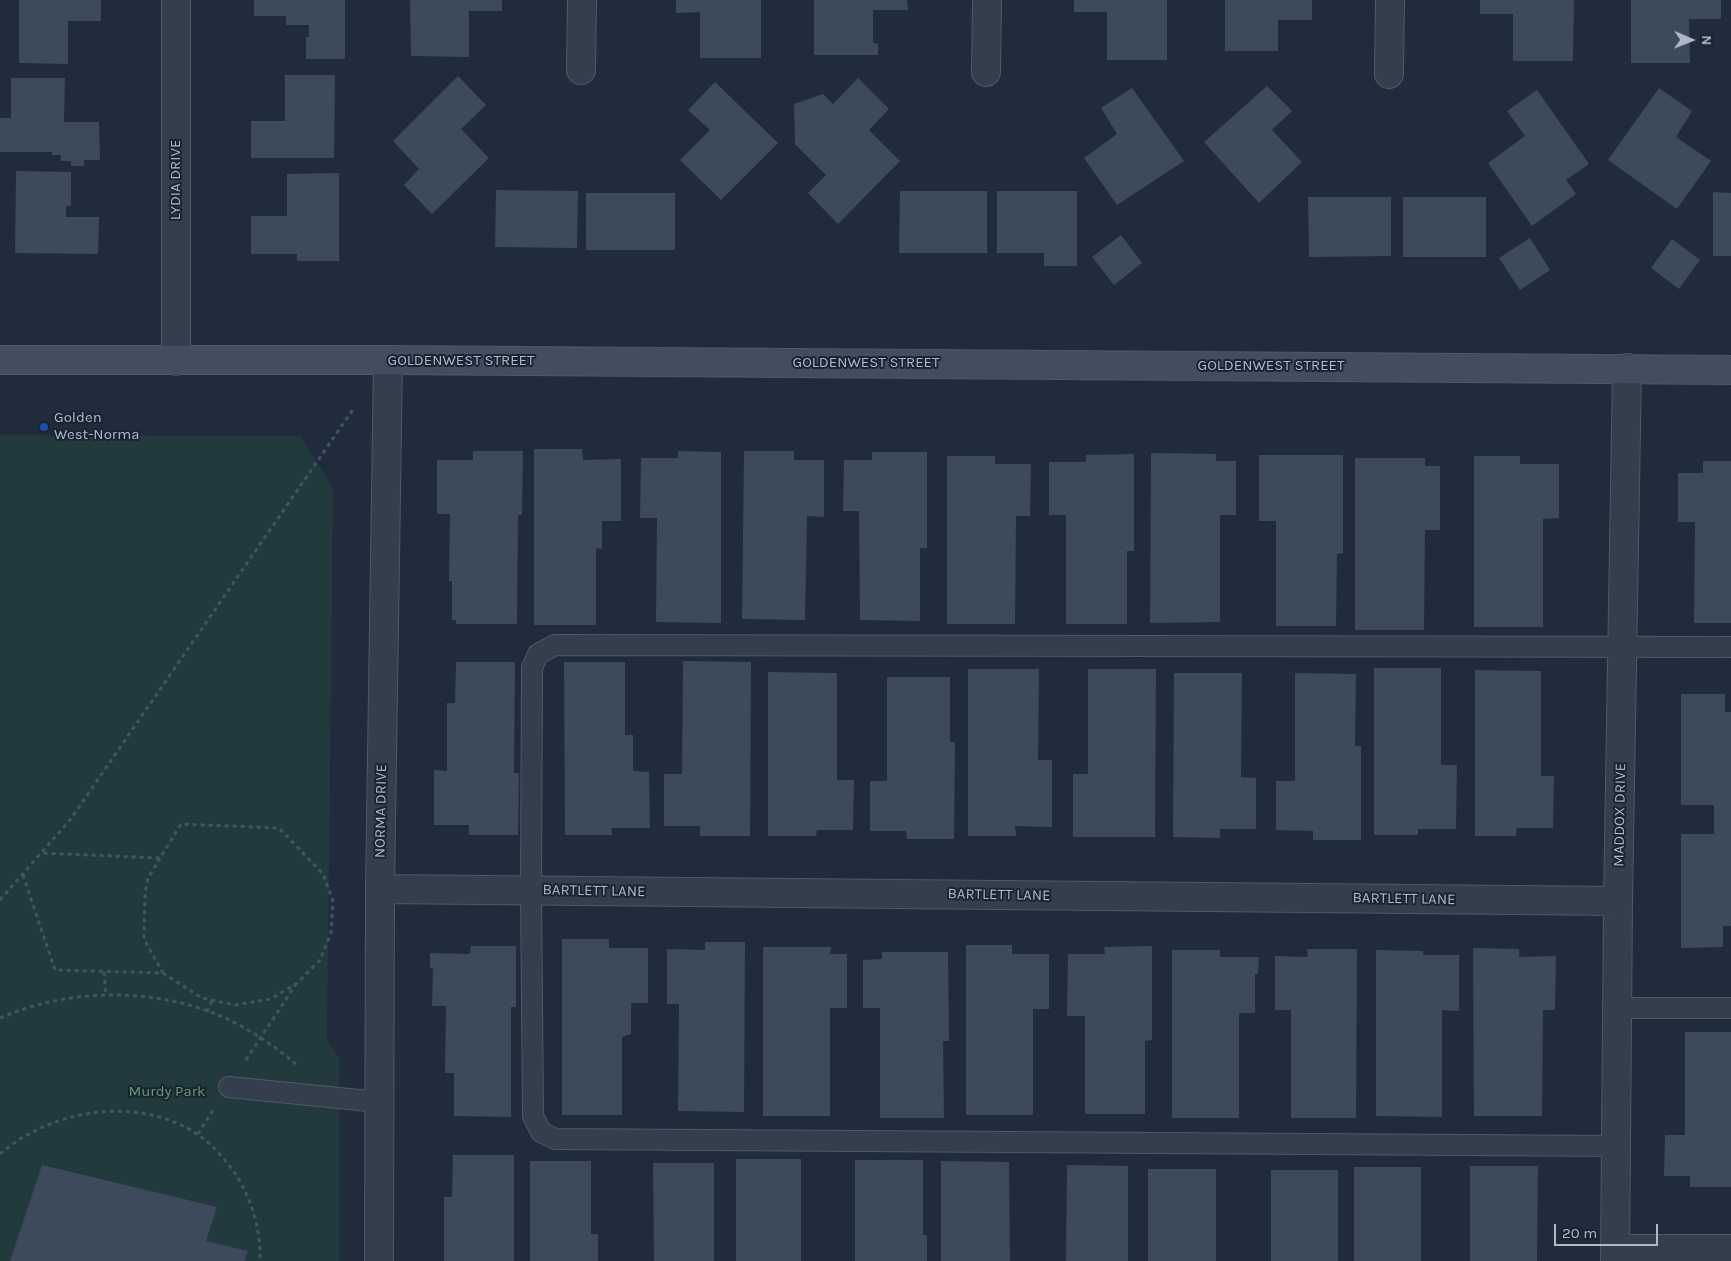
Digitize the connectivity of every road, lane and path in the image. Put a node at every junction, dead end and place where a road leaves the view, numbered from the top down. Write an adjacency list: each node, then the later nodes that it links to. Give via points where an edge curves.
1 (176, 0): 10 (street, LYDIA DRIVE)
2 (582, 0): 5 (street)
3 (987, 0): 6 (street)
4 (1390, 0): 7 (street)
5 (582, 70)
6 (986, 72)
7 (1389, 74)
8 (0, 360): 10 (main road, GOLDENWEST STREET)
9 (388, 360): 10 (main road, GOLDENWEST STREET); 11 (main road, GOLDENWEST STREET); 19 (street, NORMA DRIVE)
10 (176, 361)
11 (1627, 368): 12 (main road, GOLDENWEST STREET); 14 (street, MADDOX DRIVE)
12 (1731, 370)
13 (359, 401): 16 (path, via 70,820)
14 (1623, 647): 15 (lane); 20 (lane, via 555,645 538,654 532,668); 22 (street, MADDOX DRIVE)
15 (1731, 647)
16 (41, 853): 17 (path); 18 (path)
17 (160, 858): 24 (path, via 148,878 144,939); 26 (path, via 181,824 279,828 323,874 334,901 331,933 320,960 297,983 271,998 235,1005)
18 (23, 875): 21 (path); 23 (path, via 55,970)
19 (380, 889): 20 (street, BARTLETT LANE); 33 (street, NORMA DRIVE)
20 (530, 890): 22 (street, BARTLETT LANE); 34 (lane, via 533,1116 541,1132 555,1139)
21 (0, 900)
22 (1618, 902): 27 (street, MADDOX DRIVE)
23 (104, 972): 24 (path); 25 (path)
24 (163, 973): 26 (path, via 202,998)
25 (106, 996): 29 (path, via 146,997); 30 (path, via 48,1001)
26 (212, 1000): 29 (path)
27 (1618, 1008): 28 (lane); 34 (street, MADDOX DRIVE)
28 (1731, 1008)
29 (207, 1012): 32 (path, via 223,1017 282,1052)
30 (0, 1018)
31 (229, 1087): 32 (lane)
32 (336, 1099): 33 (lane)
33 (379, 1102): 39 (street, NORMA DRIVE)
34 (1616, 1146): 37 (street, MADDOX DRIVE)
35 (0, 1154): 38 (path, via 16,1140 40,1127 74,1116 137,1111 180,1125 198,1134 228,1162 246,1193 256,1220)
36 (1731, 1249): 37 (street)
37 (1615, 1255)
38 (260, 1261)
39 (379, 1261)

